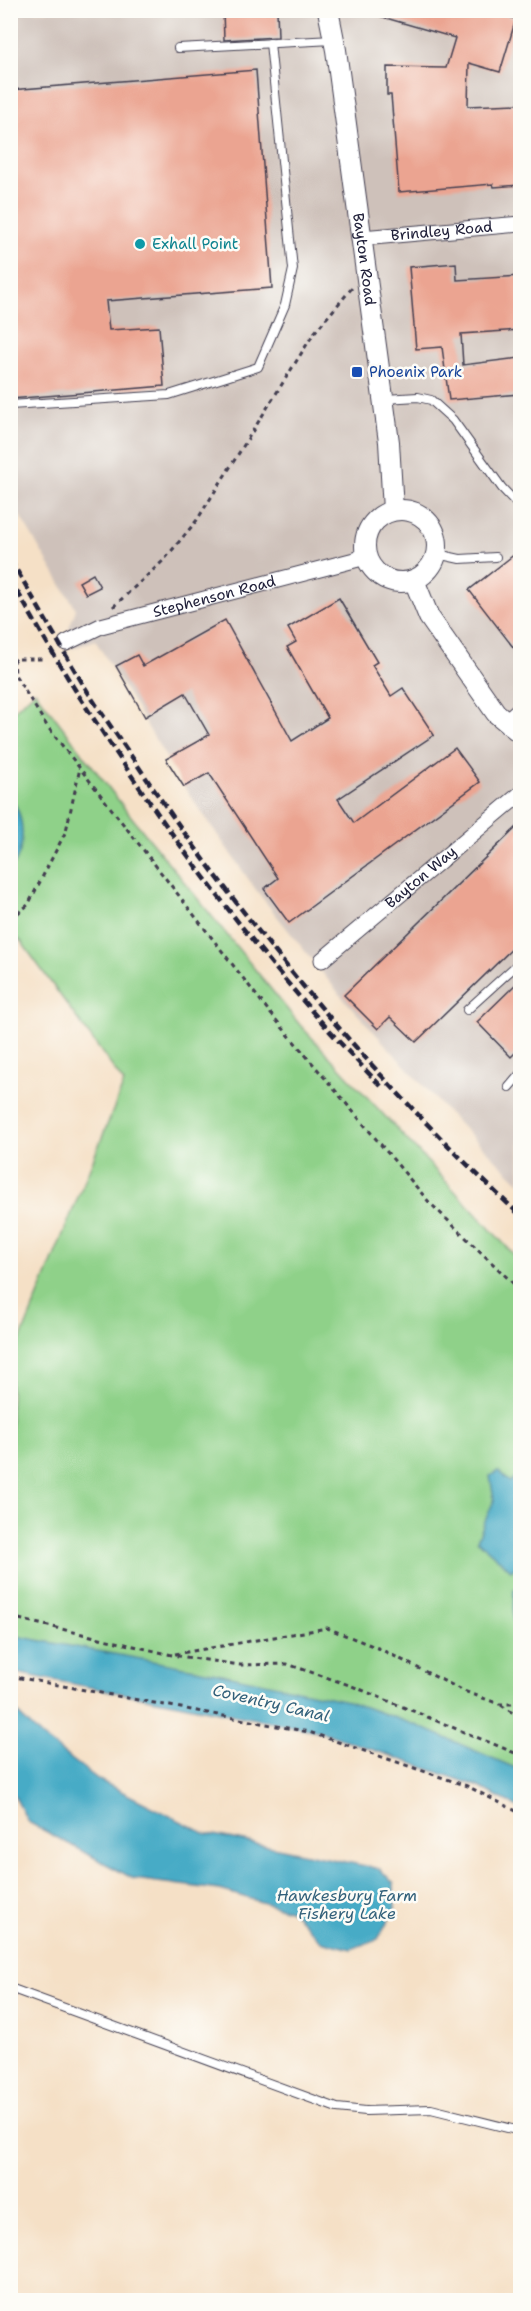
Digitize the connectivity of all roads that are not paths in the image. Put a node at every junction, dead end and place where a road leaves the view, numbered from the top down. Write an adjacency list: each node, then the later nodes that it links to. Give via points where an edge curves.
1 (328, 10): 2 (street, Bayton Road)
2 (334, 40): 3 (lane); 6 (street, Bayton Road)
3 (270, 44): 4 (lane); 8 (lane, via 293,269 285,305 258,367 169,395)
4 (178, 48)
5 (520, 224): 6 (street, Brindley Road)
6 (362, 238): 7 (street, Bayton Road)
7 (383, 399): 9 (lane, via 431,400 453,420); 10 (street, Bayton Road)
8 (10, 405)
9 (520, 507)
10 (393, 510): 11 (street, via 405,509 427,520 435,536); 12 (street, via 379,516 369,528 364,542)
11 (437, 554): 13 (lane, via 460,559); 14 (street, via 432,565)
12 (366, 557): 14 (street, via 385,579); 15 (street, Stephenson Road, via 101,626)
13 (496, 557)
14 (414, 580): 17 (street, via 429,617)
15 (66, 643)
16 (520, 704): 17 (lane)
17 (503, 719): 18 (street)
18 (520, 733)
19 (520, 794): 20 (street, Bayton Way)
20 (322, 960)
21 (520, 962): 22 (lane)
22 (467, 1010)
23 (520, 1074): 24 (lane)
24 (508, 1087)
25 (10, 1988): 26 (lane, via 337,2108 431,2109)
26 (520, 2131)

